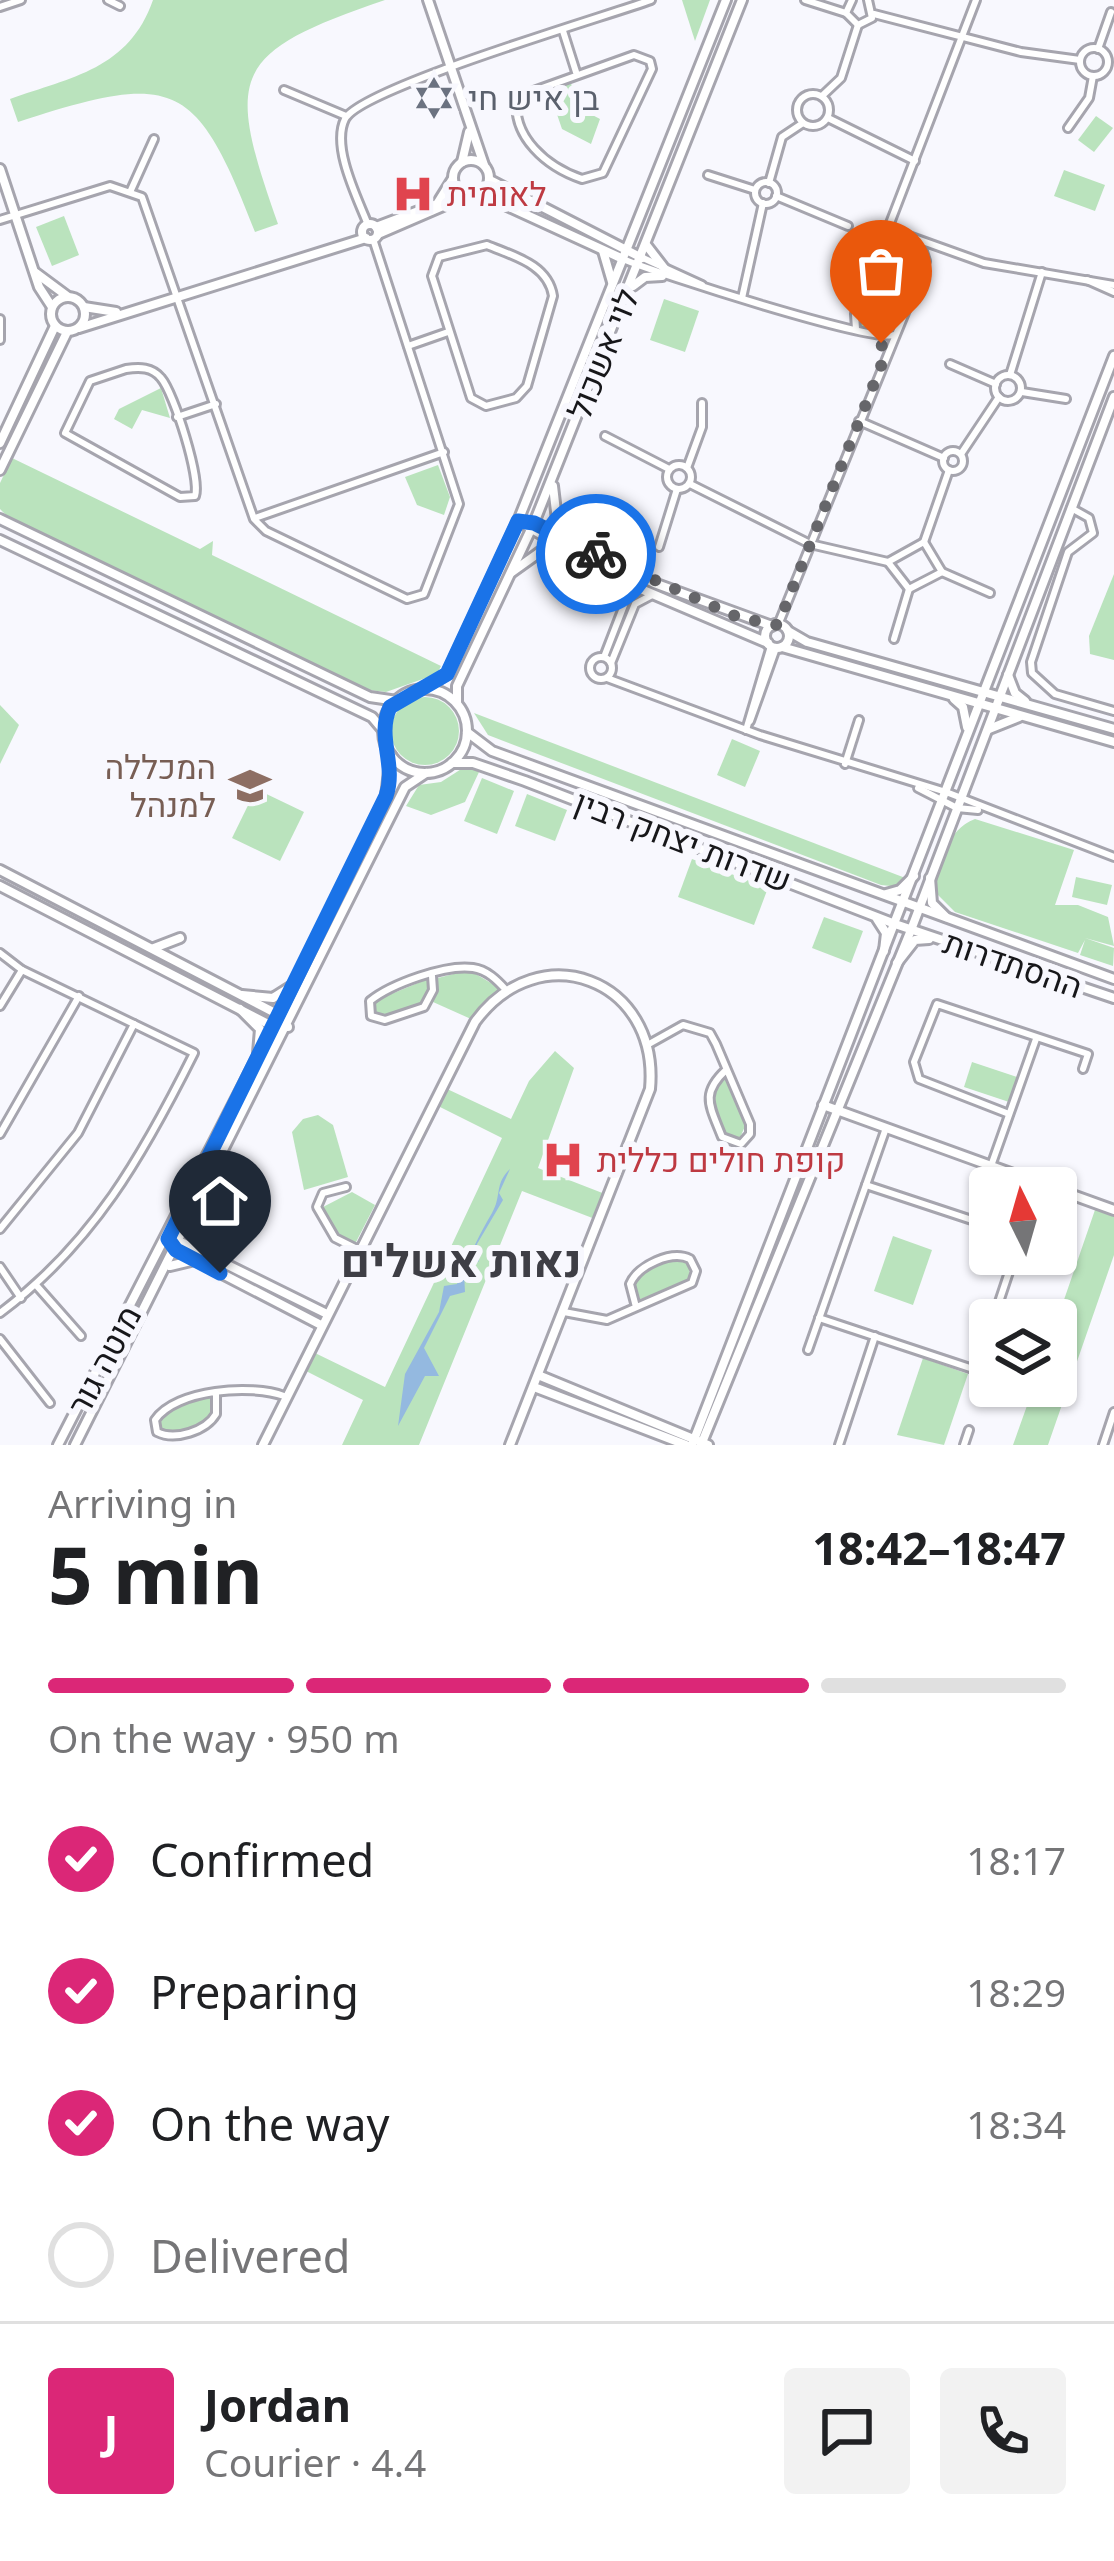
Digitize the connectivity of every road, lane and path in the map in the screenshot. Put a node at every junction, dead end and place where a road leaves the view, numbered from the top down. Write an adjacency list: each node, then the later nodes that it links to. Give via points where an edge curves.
1 (21, 0): 12 (street)
2 (108, 0): 11 (street)
3 (428, 0): 22 (street)
4 (651, 0): 17 (street)
5 (726, 0): 51 (street, לוי אשכול)
6 (742, 0): 57 (street, לוי אשכול)
7 (805, 0): 14 (street)
8 (852, 0): 14 (street)
9 (868, 0): 15 (street)
10 (976, 0): 18 (street)
11 (120, 6)
12 (0, 7)
13 (1111, 12): 19 (street)
14 (846, 13): 16 (street)
15 (874, 14): 16 (street); 18 (street)
16 (858, 25): 26 (street, via 841,78)
17 (563, 31): 22 (street); 23 (street)
18 (961, 35): 20 (street); 33 (street)
19 (1098, 49): 20 (street); 21 (street)
20 (1080, 60): 24 (street)
21 (1111, 66): 24 (street)
22 (451, 69): 27 (street, via 369,99); 30 (street)
23 (577, 72): 23 (street, via 521,92 515,106 530,145 582,179 609,167 652,69 634,55)
24 (1093, 76): 31 (street)
25 (284, 89): 27 (street)
26 (822, 96): 28 (street); 29 (street, via 801,99)
27 (346, 116): 52 (street, via 342,144)
28 (828, 118): 29 (street); 33 (street)
29 (803, 123): 40 (street, via 782,137)
30 (469, 124): 34 (street); 35 (street)
31 (1068, 128)
32 (154, 140): 41 (street)
33 (915, 161): 48 (street)
34 (462, 162): 35 (street); 38 (street)
35 (484, 165): 39 (street)
36 (0, 169): 47 (street)
37 (708, 176): 42 (street)
38 (453, 179): 44 (street); 52 (street, via 437,204)
39 (490, 181): 43 (street); 55 (street)
40 (769, 182): 42 (street); 45 (street)
41 (131, 190): 47 (street, via 110,186); 69 (street, via 158,230)
42 (755, 190): 46 (street)
43 (481, 194): 44 (street); 58 (street)
44 (466, 196): 52 (street)
45 (776, 196): 46 (street); 50 (street)
46 (763, 203): 71 (street)
47 (15, 214): 49 (street); 63 (street)
48 (894, 219): 53 (street); 54 (street)
49 (0, 220)
50 (848, 226)
51 (636, 229): 55 (street); 60 (street, לוי אשכול)
52 (368, 233): 69 (street); 86 (street)
53 (903, 234): 54 (street); 56 (street)
54 (886, 236): 75 (street)
55 (607, 239): 60 (street)
56 (920, 242): 59 (street); 61 (street)
57 (647, 244): 62 (street, לוי אשכול); 64 (street)
58 (602, 249): 60 (street); 66 (street)
59 (941, 249): 61 (street); 65 (street)
60 (625, 255): 62 (street); 66 (street, לוי אשכול)
61 (926, 261): 83 (street)
62 (640, 262): 64 (street); 68 (street, לוי אשכול)
63 (34, 270): 70 (street); 72 (street)
64 (663, 272): 68 (street); 71 (street)
65 (1042, 272): 67 (street); 90 (street)
66 (611, 287): 115 (street, לוי אשכול)
67 (1114, 288)
68 (628, 292): 109 (street, לוי אשכול)
69 (178, 296): 74 (street); 97 (street)
70 (69, 297): 72 (street); 73 (street)
71 (742, 298): 77 (street)
72 (52, 307): 78 (street)
73 (84, 307): 74 (street); 79 (street)
74 (124, 312): 79 (street)
75 (854, 314): 77 (street); 80 (street)
76 (0, 320): 85 (street)
77 (837, 322): 80 (street)
78 (55, 326): 81 (street); 101 (street)
79 (79, 328): 81 (street)
80 (856, 329): 84 (street)
81 (67, 332): 106 (street)
82 (448, 332): 82 (street, via 477,404 515,398 527,386 551,284 533,265 487,245 439,257 432,276); 86 (street)
83 (896, 334): 84 (street); 87 (street)
84 (878, 339): 87 (street)
85 (0, 340)
86 (408, 346): 102 (street)
87 (885, 356): 99 (street)
88 (1114, 356): 134 (street)
89 (950, 364): 91 (street)
90 (1010, 375): 91 (street); 92 (street)
91 (995, 384): 94 (street)
92 (1021, 392): 94 (street); 95 (street)
93 (1114, 397): 112 (street)
94 (999, 398): 103 (street)
95 (1066, 399)
96 (702, 403): 105 (street)
97 (216, 404): 98 (street); 114 (street)
98 (177, 417): 98 (street, via 158,374 126,369 90,381 65,433 191,498 198,484)
99 (859, 421): 104 (street); 119 (street)
100 (605, 436): 107 (street)
101 (0, 443)
102 (444, 452): 114 (street); 114 (street, via 457,515 417,598)
103 (961, 454): 104 (street); 108 (street, via 960,468)
104 (944, 458): 108 (street)
105 (687, 467): 107 (street); 110 (street)
106 (0, 470)
107 (669, 470): 111 (street)
108 (949, 470): 118 (street)
109 (553, 478): 116 (street, לוי אשכול); 120 (street, via 556,520)
110 (690, 484): 111 (street); 119 (street)
111 (677, 489): 121 (street)
112 (1070, 508): 135 (street); 148 (street, via 1089,518 1094,533 1068,552 1032,673 1055,694)
113 (2, 519): 143 (street, via 370,697)
114 (254, 519)
115 (518, 521): 116 (street); 139 (street, לוי אשכול, via 447,674)
116 (531, 527): 120 (street); 122 (street); 125 (street, לוי אשכול)
117 (0, 540): 152 (street, via 372,716)
118 (924, 542): 123 (street); 124 (street)
119 (810, 544): 123 (street); 130 (street)
120 (580, 546): 130 (street, via 654,584)
121 (659, 548)
122 (590, 562): 125 (street, via 540,552); 126 (street)
123 (888, 562): 127 (street)
124 (942, 572): 127 (street); 128 (street)
125 (506, 577): 144 (street, לוי אשכול, via 457,686)
126 (622, 580): 129 (street); 133 (street, via 626,600)
127 (909, 589): 131 (street)
128 (990, 593)
129 (652, 595): 132 (street); 133 (street, via 635,604)
130 (780, 627): 132 (street); 132 (street); 138 (street)
131 (894, 640)
132 (774, 646): 140 (street); 153 (street)
133 (609, 664): 136 (street); 136 (street, via 592,662 590,673); 137 (street)
134 (992, 670): 138 (street, via 980,682); 141 (street)
135 (1007, 672): 142 (street); 146 (street)
136 (607, 678): 137 (street)
137 (624, 681): 153 (street)
138 (955, 684): 141 (street)
139 (423, 689): 143 (street); 144 (street)
140 (943, 691): 145 (street); 156 (street, via 963,707)
141 (984, 692): 142 (street); 145 (street)
142 (998, 696): 146 (street); 147 (street)
143 (397, 701): 152 (street)
144 (457, 703): 154 (street)
145 (980, 705): 147 (street); 156 (street)
146 (1031, 705): 151 (street)
147 (994, 708): 149 (street); 155 (street)
148 (1114, 711)
149 (1028, 716): 155 (street, via 1000,721); 157 (street)
150 (859, 720): 160 (street)
151 (1114, 729)
152 (383, 730): 158 (street)
153 (746, 730): 160 (street)
154 (467, 732): 159 (street); 169 (street, שדרות יצחק רבין, via 492,752)
155 (982, 740): 163 (street)
156 (966, 741): 162 (street)
157 (1114, 742)
158 (391, 755): 161 (street); 187 (street, מוטה גור, via 386,796)
159 (452, 763): 161 (street); 172 (street, שדרות יצחק רבין, via 525,781)
160 (845, 764): 162 (street)
161 (427, 773): 197 (street, מוטה גור, via 405,787)
162 (944, 797): 163 (street); 166 (street)
163 (959, 803): 164 (street); 167 (street)
164 (1114, 857)
165 (0, 870): 178 (street)
166 (914, 876): 169 (street, via 898,891); 170 (street)
167 (930, 878): 171 (street); 173 (street, via 932,904)
168 (0, 886): 193 (street)
169 (877, 894): 170 (street, שדרות יצחק רבין)
170 (903, 903): 171 (street, שדרות יצחק רבין); 174 (street)
171 (919, 910): 173 (street, ההסתדרות); 175 (street)
172 (866, 911): 174 (street, שדרות יצחק רבין); 180 (street, via 884,927)
173 (952, 922): 186 (street, ההסתדרות)
174 (895, 924): 175 (street, שדרות יצחק רבין); 180 (street)
175 (911, 930): 177 (street, ההסתדרות); 182 (street)
176 (180, 938): 178 (street)
177 (948, 942): 182 (street, via 915,940); 191 (street, ההסתדרות)
178 (151, 947): 183 (street)
179 (183, 951): 183 (street)
180 (884, 951): 203 (street)
181 (0, 952): 184 (street)
182 (897, 963): 204 (street)
183 (187, 966): 189 (street)
184 (22, 970): 190 (street); 192 (street)
185 (432, 976): 185 (street, via 374,998 371,1016 385,1020 424,1007); 188 (street, via 481,969)
186 (1114, 979)
187 (297, 980): 189 (street, via 275,998); 194 (street, מוטה גור)
188 (506, 990): 199 (street, via 548,977 592,982 629,1006); 220 (street, via 468,1034)
189 (242, 995): 194 (street)
190 (79, 996): 195 (street); 207 (street)
191 (1114, 998)
192 (0, 1006)
193 (240, 1009): 196 (street); 200 (street, via 260,1029)
194 (280, 1015): 196 (street, מוטה גור); 197 (street)
195 (134, 1024): 215 (street, via 78,1133); 224 (street, via 194,1054 116,1196)
196 (274, 1027): 197 (street); 200 (street, מוטה גור)
197 (288, 1027): 213 (street, מוטה גור)
198 (1037, 1038): 201 (street, via 1088,1054); 205 (street); 205 (street, via 937,1004 918,1050 919,1079)
199 (649, 1044): 202 (street, via 697,1025 710,1033); 227 (street, via 650,1089)
200 (256, 1062): 216 (street, מוטה גור)
201 (1083, 1069)
202 (726, 1070): 202 (street, via 706,1097 722,1137 741,1144 750,1124)
203 (823, 1106): 204 (street); 243 (street)
204 (836, 1110): 206 (street); 246 (street)
205 (1009, 1114): 208 (street)
206 (886, 1128): 208 (street); 209 (street)
207 (0, 1134)
208 (991, 1166)
209 (866, 1185): 214 (street); 230 (street)
210 (346, 1187): 220 (street, via 323,1193 317,1207 335,1238)
211 (1077, 1197): 212 (street)
212 (1114, 1210)
213 (194, 1215): 217 (street, מוטה גור); 219 (street, via 192,1234)
214 (969, 1219)
215 (0, 1229)
216 (168, 1239): 217 (street); 218 (street); 247 (street, מוטה גור)
217 (181, 1239): 218 (street, מוטה גור); 219 (street)
218 (176, 1250): 221 (street); 223 (street, מוטה גור)
219 (202, 1250): 229 (street)
220 (359, 1250): 229 (street)
221 (195, 1260): 223 (street); 231 (street)
222 (0, 1267): 225 (street)
223 (164, 1271): 248 (street, מוטה גור)
224 (36, 1286): 225 (street); 232 (street)
225 (21, 1298): 228 (street)
226 (636, 1307): 226 (street, via 692,1283 691,1259 672,1256 638,1271 630,1284); 227 (street, via 596,1321)
227 (564, 1312): 237 (street)
228 (0, 1313)
229 (326, 1314): 231 (street)
230 (819, 1318): 233 (street); 235 (street)
231 (321, 1324): 240 (street)
232 (81, 1336)
233 (875, 1336): 236 (street); 251 (street)
234 (0, 1339): 241 (street)
235 (808, 1350)
236 (969, 1368)
237 (538, 1376): 238 (street); 245 (street)
238 (534, 1387): 246 (street); 250 (street)
239 (216, 1394): 239 (street, via 166,1406 155,1420 158,1432 204,1427 216,1414); 240 (street, via 253,1386)
240 (284, 1396): 249 (street)
241 (50, 1403)
242 (1114, 1412): 253 (street)
243 (703, 1414): 245 (street, via 692,1429); 246 (street)
244 (969, 1430): 252 (street)
245 (673, 1431): 246 (street)
246 (697, 1444)
247 (58, 1445)
248 (75, 1445)
249 (263, 1445)
250 (511, 1445)
251 (838, 1445)
252 (964, 1445)
253 (1103, 1445)

